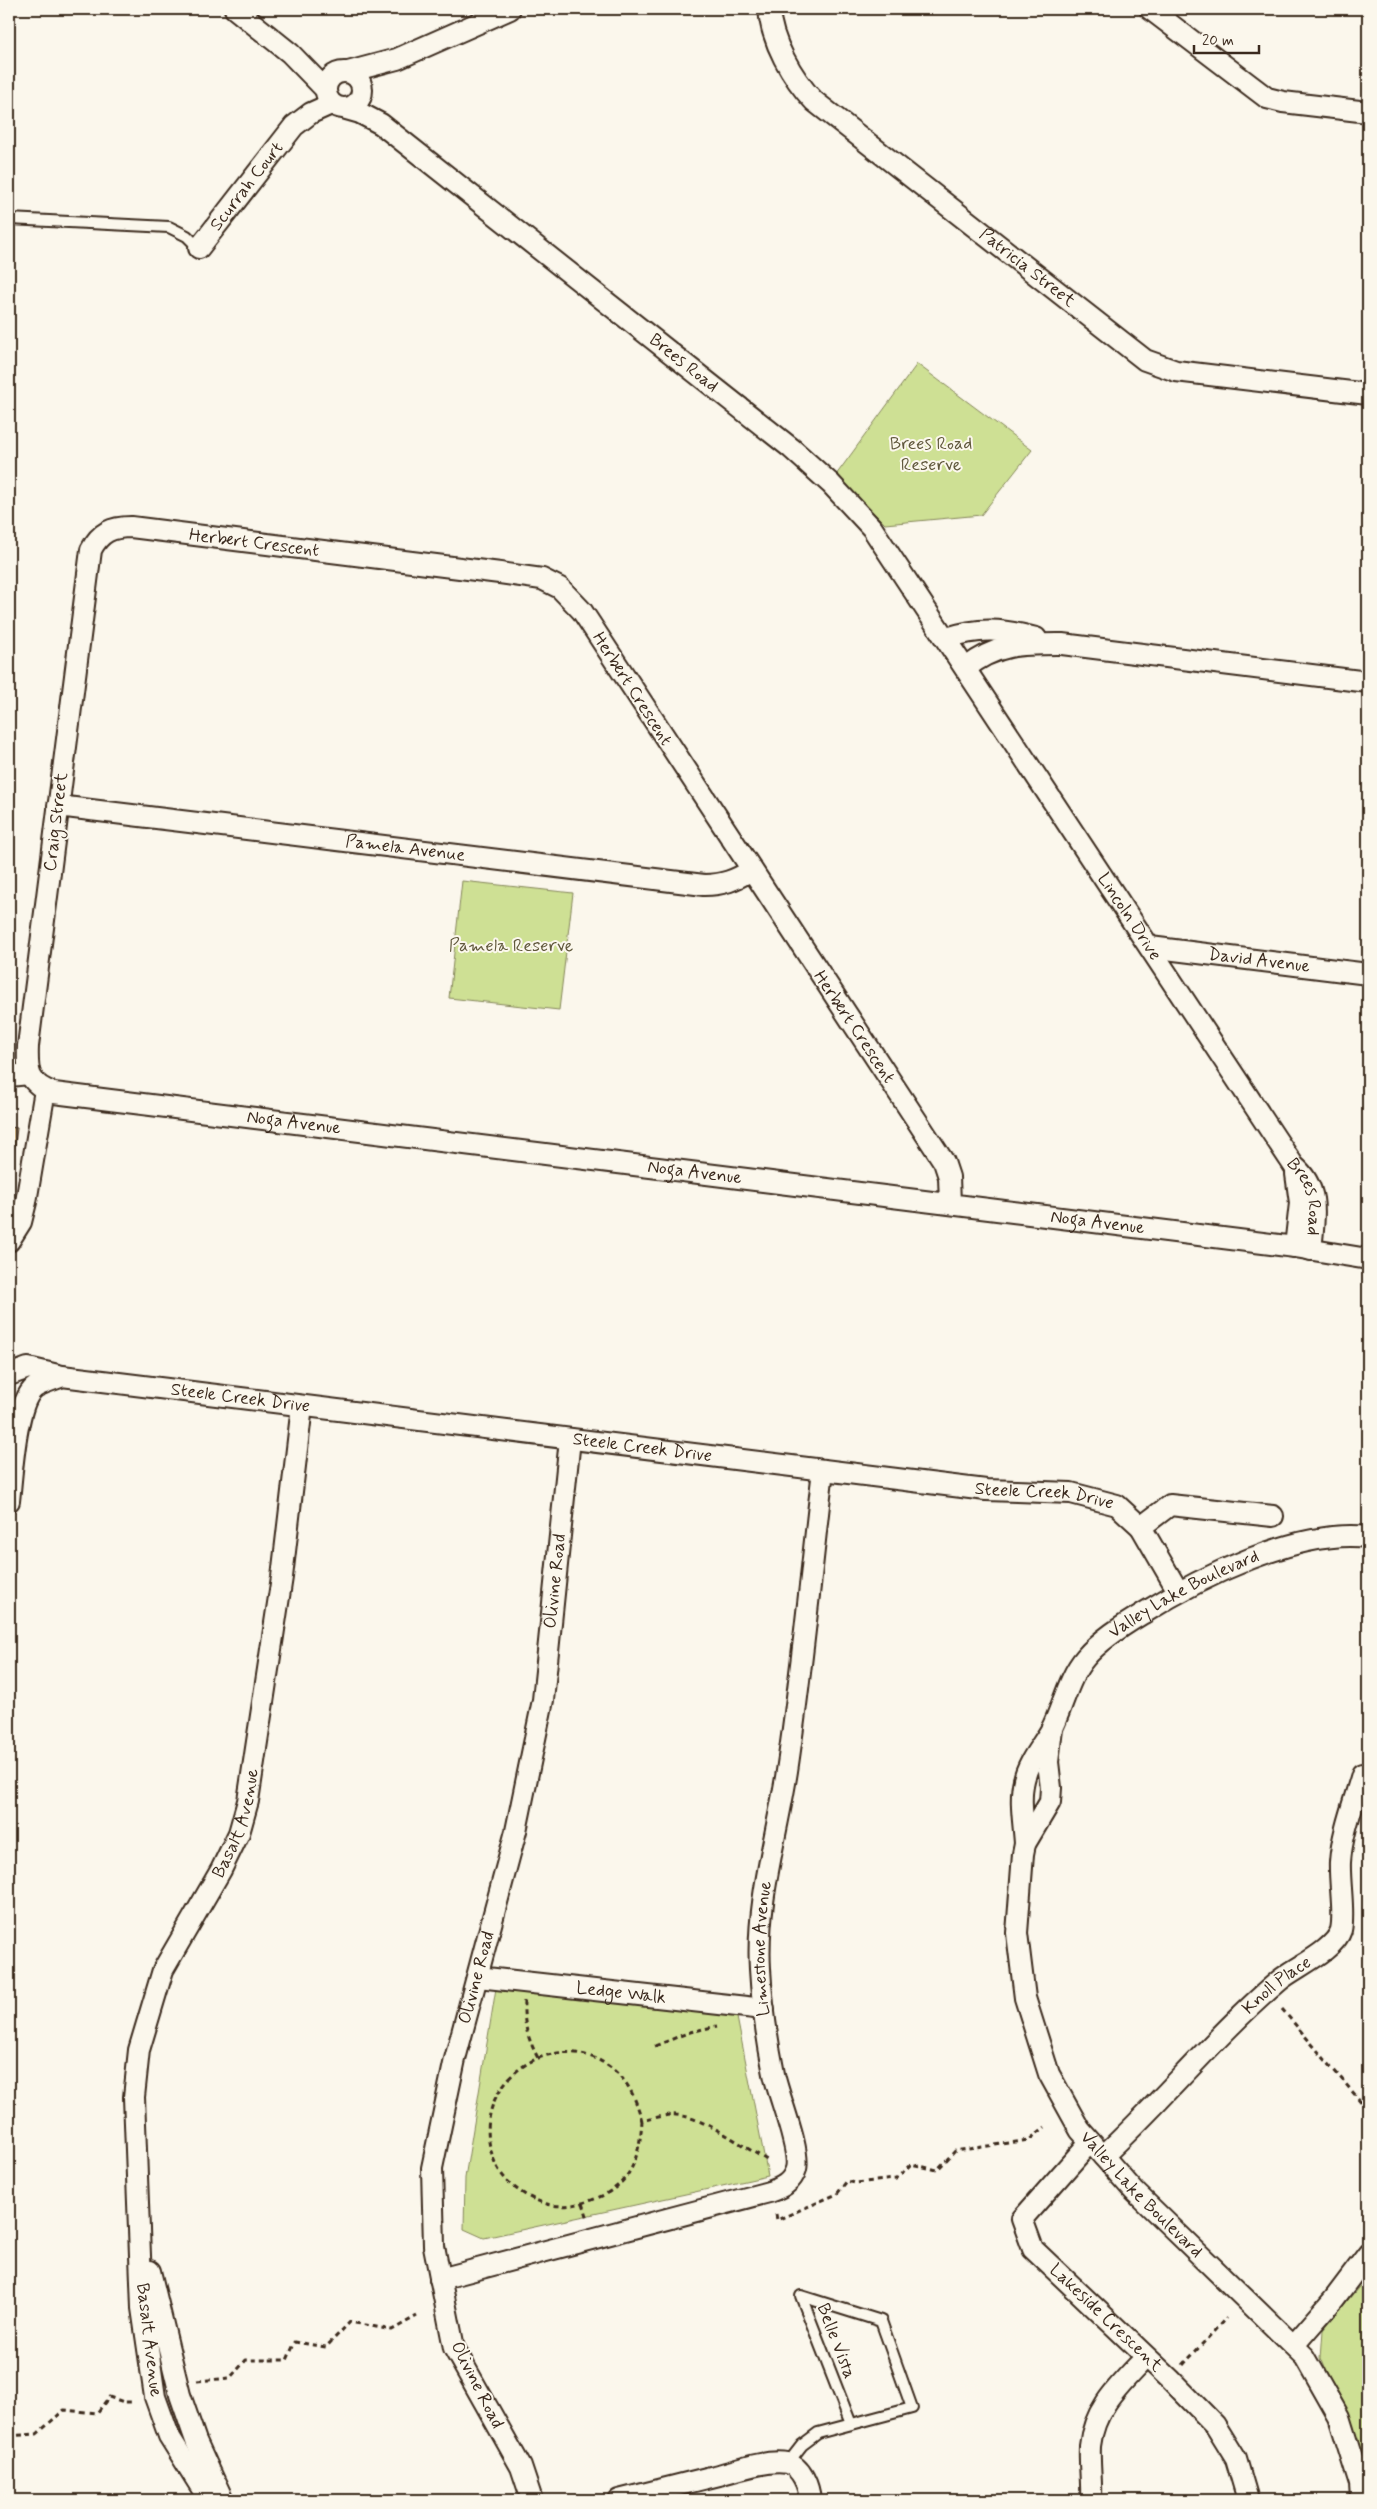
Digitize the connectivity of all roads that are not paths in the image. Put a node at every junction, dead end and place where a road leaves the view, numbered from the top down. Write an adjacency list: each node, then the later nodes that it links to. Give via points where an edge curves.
1 (235, 9): 6 (street, Brees Road)
2 (510, 9): 5 (street)
3 (768, 9): 12 (street, Patricia Street, via 774,36 804,90 814,101 1145,360 1176,371)
4 (1150, 9): 8 (street, via 1267,98)
5 (398, 59): 6 (street, Scurrah Court); 7 (street)
6 (335, 90): 7 (street, Brees Road, via 358,78); 9 (street, Brees Road, via 360,113); 11 (street, Scurrah Court, via 294,126)
7 (362, 91): 9 (street, Brees Road)
8 (1368, 112)
9 (381, 124): 14 (street, Brees Road, via 809,463 872,528)
10 (9, 219): 11 (lane, via 169,227 187,236)
11 (199, 248)
12 (1368, 394)
13 (91, 550): 18 (street, Craig Street); 19 (street, Herbert Crescent, via 105,532 114,527 130,528 500,573 551,583 582,611)
14 (947, 638): 15 (street, via 970,630 993,630); 16 (street, Lincoln Drive)
15 (1062, 644): 16 (street, via 1024,644 1002,648 981,656); 17 (street)
16 (966, 668): 20 (street, Lincoln Drive)
17 (1368, 682)
18 (58, 806): 19 (street, Pamela Avenue, via 704,885 720,885); 22 (street, Craig Street, via 28,1046)
19 (750, 871): 26 (street, Herbert Crescent, via 944,1162 949,1177)
20 (1150, 947): 21 (street, David Avenue); 25 (street, Lincoln Drive)
21 (1368, 974)
22 (29, 1074): 23 (street); 24 (street, via 34,1083)
23 (9, 1076)
24 (45, 1090): 26 (street, Noga Avenue); 27 (street, via 26,1202 21,1222)
25 (1294, 1166): 28 (street, Brees Road, via 1304,1174 1312,1192 1314,1213)
26 (950, 1203): 28 (street, Noga Avenue)
27 (9, 1241)
28 (1303, 1248): 29 (street, Noga Avenue)
29 (1368, 1259)
30 (10, 1371): 31 (street, Steele Creek Drive, via 28,1368); 32 (street)
31 (62, 1376): 32 (street); 33 (street, Steele Creek Drive)
32 (34, 1388): 36 (street, via 25,1402 18,1424)
33 (302, 1406): 34 (street, Steele Creek Drive); 47 (street, Basalt Avenue, via 282,1577 248,1801 239,1833 221,1870 164,1970 140,2050 134,2097)
34 (570, 1439): 35 (street, Steele Creek Drive); 44 (street, Olivine Road, via 544,1700 516,1831)
35 (823, 1470): 38 (street, Steele Creek Drive, via 986,1490 1071,1493 1117,1505); 45 (street, Limestone Avenue, via 799,1687 762,1913 760,1964)
36 (9, 1501)
37 (1273, 1516): 38 (street, via 1170,1505)
38 (1141, 1527): 40 (street, Steele Creek Drive)
39 (1368, 1537): 40 (street, Valley Lake Boulevard, via 1357,1535 1305,1542 1232,1566)
40 (1178, 1591): 41 (street, Valley Lake Boulevard, via 1117,1630 1084,1658)
41 (1052, 1729): 43 (street, Valley Lake Boulevard, via 1048,1762 1050,1802); 43 (street, Valley Lake Boulevard, via 1024,1780)
42 (1362, 1774): 46 (street, Knoll Place, via 1340,1859 1342,1915 1341,1930 1336,1939 1253,2003 1148,2114)
43 (1025, 1844): 46 (street, Valley Lake Boulevard, via 1017,1933 1025,1998 1049,2074 1080,2130)
44 (478, 1977): 45 (street, Ledge Walk); 49 (street, Olivine Road, via 455,2059 432,2168 434,2246)
45 (764, 2009): 49 (street, Limestone Avenue, via 774,2075 796,2154 796,2168 784,2186)
46 (1096, 2149): 50 (street, Valley Lake Boulevard, via 1134,2191); 51 (street, Lakeside Crescent, via 1022,2219 1033,2249)
47 (140, 2225): 54 (street, Basalt Avenue, via 142,2308 154,2397 169,2436); 55 (street, Basalt Avenue, via 180,2395 196,2441)
48 (1368, 2254): 50 (street)
49 (440, 2279): 56 (street, Olivine Road, via 454,2348 521,2467)
50 (1294, 2346): 61 (street, Valley Lake Boulevard, via 1305,2356 1339,2417 1360,2484)
51 (1146, 2357): 59 (street, via 1105,2402 1095,2424 1090,2446); 60 (street, Lakeside Crescent, via 1215,2425 1236,2459)
52 (851, 2424): 52 (lane, Belle Vista, via 912,2408 881,2321 801,2296); 53 (lane, Belle Vista, via 818,2433 802,2444)
53 (788, 2463): 57 (street, via 741,2469); 58 (street, via 799,2471 805,2481)
54 (210, 2500)
55 (223, 2500)
56 (532, 2500)
57 (619, 2500)
58 (810, 2500)
59 (1091, 2500)
60 (1248, 2500)
61 (1361, 2500)

